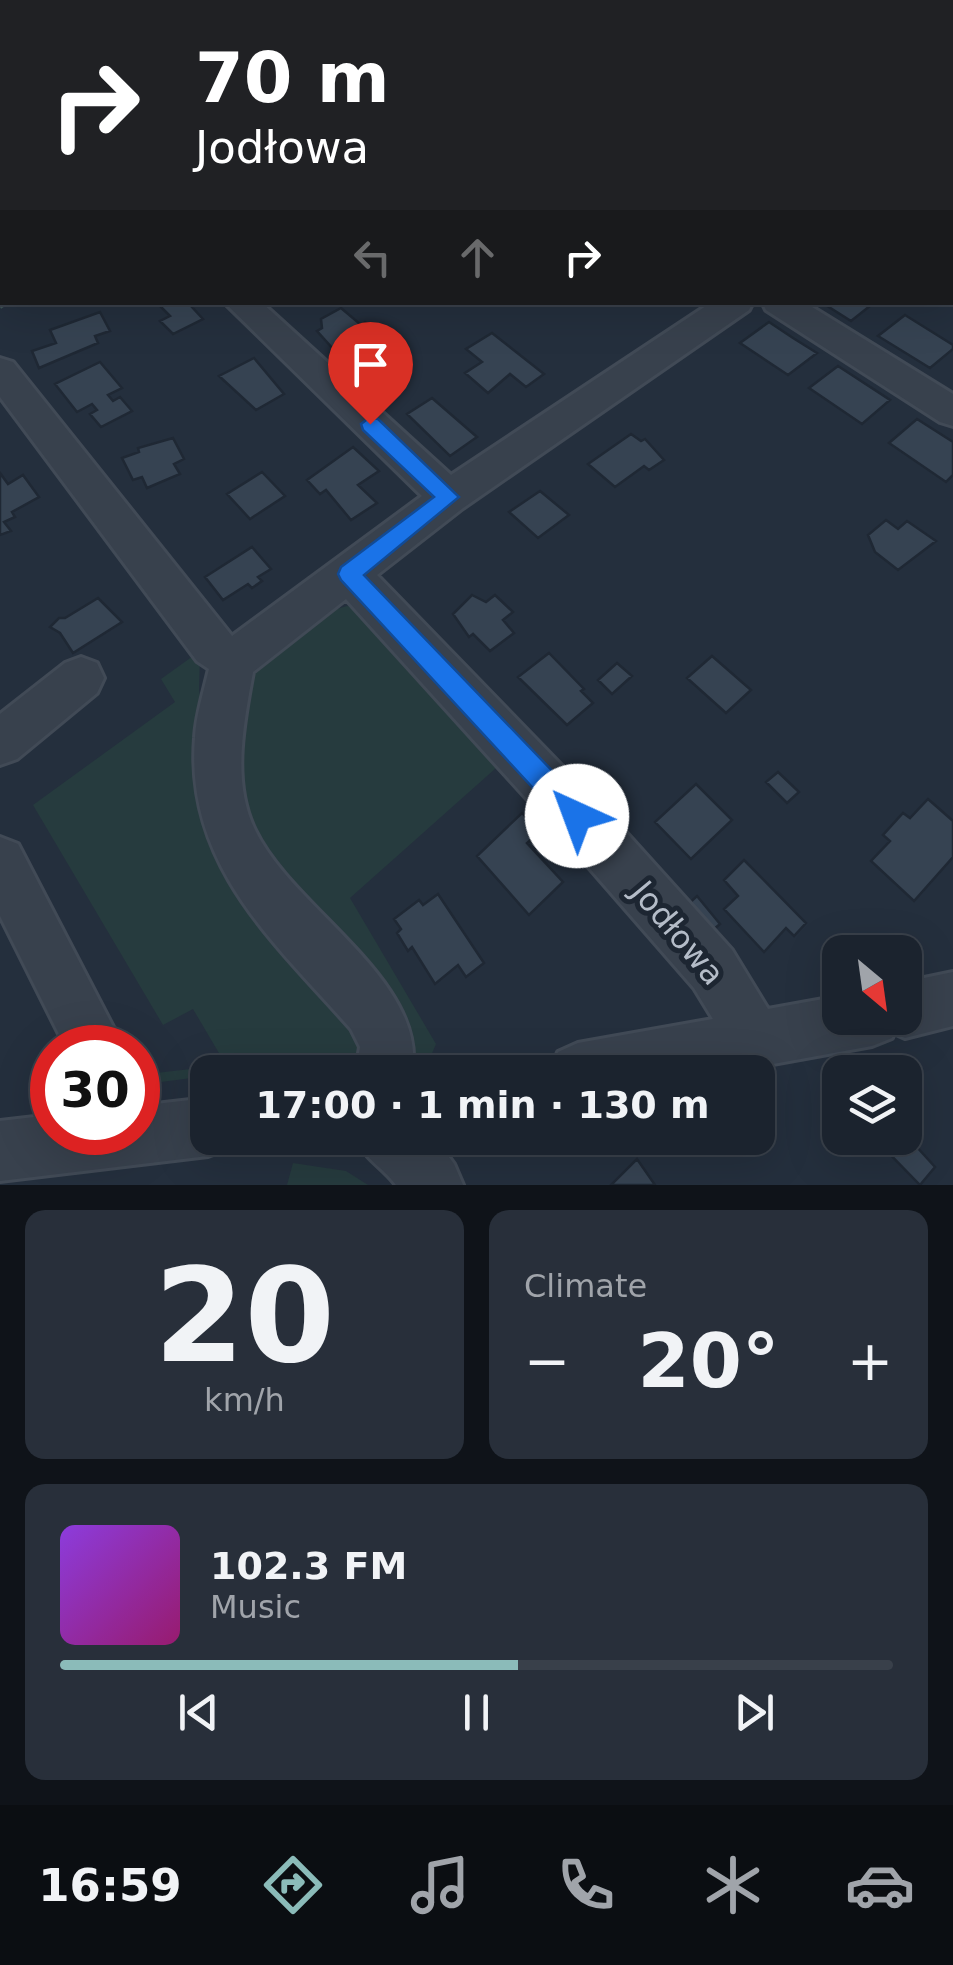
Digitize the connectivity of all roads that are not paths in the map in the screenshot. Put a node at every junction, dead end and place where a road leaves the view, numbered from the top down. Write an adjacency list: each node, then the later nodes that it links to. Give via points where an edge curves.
1 (243, 305): 6 (street)
2 (733, 305): 6 (street)
3 (783, 305): 5 (street)
4 (0, 371): 8 (street, via 213,647)
5 (953, 412)
6 (449, 497): 7 (street)
7 (349, 574): 8 (street); 16 (street, Jodłowa, via 713,970 744,1017)
8 (233, 661): 17 (street, via 218,737 232,841 278,908 371,1009)
9 (82, 678): 10 (street)
10 (0, 744)
11 (0, 862): 14 (street)
12 (953, 999): 13 (street)
13 (922, 1006)
14 (84, 1025)
15 (822, 1028): 16 (street)
16 (750, 1042): 18 (street)
17 (387, 1055)
18 (675, 1055)
19 (190, 1129): 20 (street)
20 (160, 1131)
21 (30, 1147): 22 (street)
22 (0, 1152)

